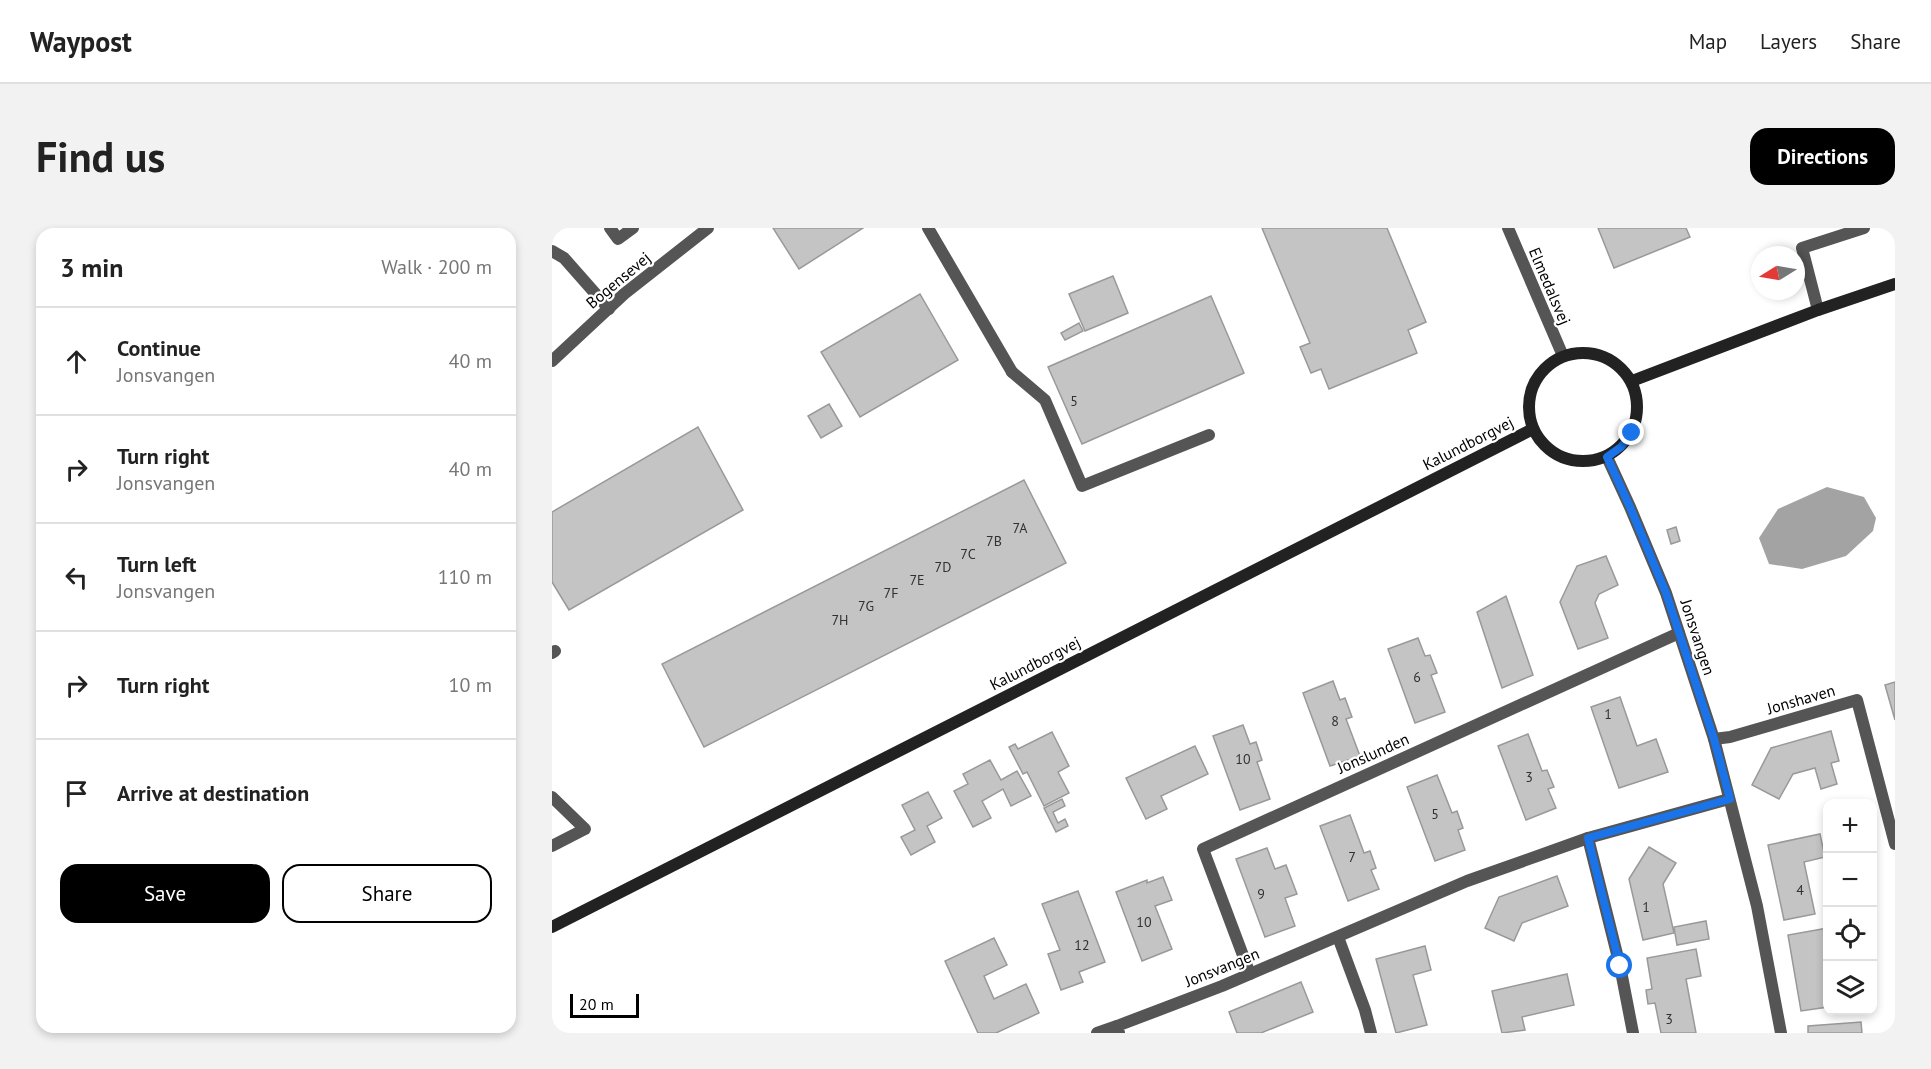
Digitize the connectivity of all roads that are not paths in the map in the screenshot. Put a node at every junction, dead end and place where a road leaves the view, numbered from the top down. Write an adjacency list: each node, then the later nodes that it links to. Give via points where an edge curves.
1 (610, 228): 2 (street, via 618,239)
2 (633, 228)
3 (708, 228): 9 (street, Bogensevej)
4 (928, 228): 15 (street, via 1012,372 1045,400 1082,486)
5 (1508, 228): 11 (street, Elmedalsvej)
6 (1864, 228): 10 (street, via 1802,248)
7 (552, 251): 9 (street, via 564,258)
8 (1895, 284): 10 (street)
9 (609, 309): 12 (street, Bogensevej)
10 (1818, 310): 13 (street)
11 (1563, 356): 13 (street, via 1579,353 1609,359); 14 (street, via 1548,365 1530,394)
12 (552, 361)
13 (1632, 381): 16 (street, via 1638,416 1632,433)
14 (1533, 429): 16 (street, via 1542,444 1556,455 1590,462); 24 (street, Kalundborgvej)
15 (1209, 435)
16 (1607, 457): 17 (street, Jonsvangen, via 1666,593)
17 (1679, 633): 18 (street, Jonsvangen); 26 (street, Jonslunden, via 1203,849)
18 (1714, 739): 20 (street, Jonsvangen); 22 (street, Jonshaven, via 1857,700)
19 (552, 797): 23 (street, via 585,829)
20 (1730, 799): 21 (street, Jonsvangen); 31 (street, Jonsvangen, via 1757,906)
21 (1588, 838): 25 (street, Jonsvangen, via 1467,881); 30 (street)
22 (1895, 844)
23 (552, 846)
24 (552, 927)
25 (1338, 937): 26 (street, Jonsvangen); 29 (street)
26 (1250, 974): 27 (street, Jonsvangen)
27 (1118, 1030): 28 (street, Jonsvangen)
28 (1097, 1033)
29 (1371, 1033)
30 (1633, 1033)
31 (1781, 1033)

